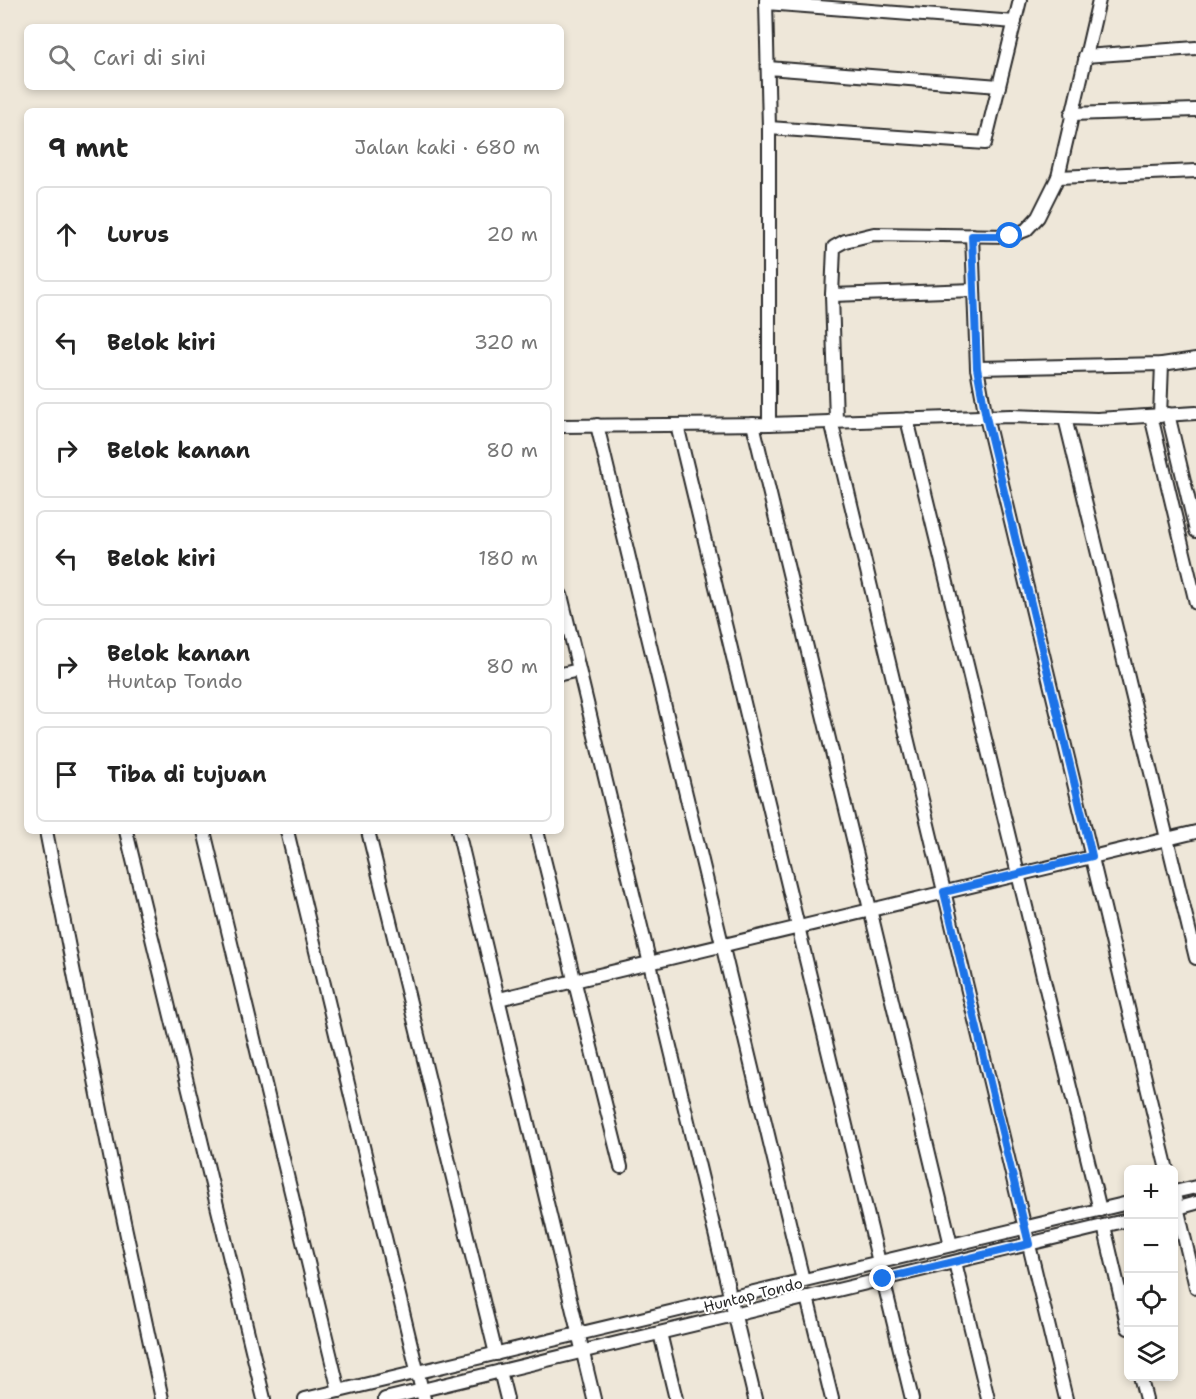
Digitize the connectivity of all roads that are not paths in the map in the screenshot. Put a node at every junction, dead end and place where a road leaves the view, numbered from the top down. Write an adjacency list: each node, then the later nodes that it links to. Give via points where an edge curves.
1 (1020, 0): 4 (street)
2 (1099, 0): 6 (street)
3 (766, 2): 4 (street); 7 (street)
4 (1015, 22): 8 (street)
5 (1196, 48): 6 (street)
6 (1085, 56): 10 (street)
7 (768, 68): 8 (street); 11 (street)
8 (999, 86): 11 (street, via 985,143)
9 (1196, 110): 10 (street)
10 (1071, 114): 13 (street)
11 (770, 128): 27 (street)
12 (1196, 171): 13 (street)
13 (1058, 177): 14 (street, via 1038,217 1026,230 1010,236)
14 (972, 236): 15 (street); 16 (street, via 874,234 845,241 834,247)
15 (974, 290): 16 (street); 19 (street)
16 (832, 295): 25 (street)
17 (1196, 359): 18 (street)
18 (1162, 364): 19 (street); 21 (street)
19 (977, 368): 22 (street)
20 (1196, 413): 21 (street)
21 (1160, 415): 23 (street); 31 (street); 32 (street)
22 (986, 417): 23 (street); 24 (street); 45 (street)
23 (1065, 418): 44 (street)
24 (907, 419): 25 (street); 46 (street)
25 (834, 421): 27 (street); 47 (street)
26 (753, 424): 27 (street); 29 (street); 48 (street)
27 (769, 424)
28 (597, 425): 29 (street); 30 (street); 50 (street)
29 (676, 425): 49 (street)
30 (564, 426)
31 (1196, 531)
32 (1196, 603)
33 (564, 608): 34 (street)
34 (579, 670): 35 (street); 52 (street)
35 (564, 673)
36 (1196, 831): 44 (street)
37 (47, 834): 87 (street)
38 (127, 834): 88 (street)
39 (205, 834): 85 (street)
40 (288, 834): 83 (street)
41 (369, 834): 81 (street)
42 (459, 834): 54 (street)
43 (538, 834): 53 (street)
44 (1167, 838): 45 (street); 51 (street)
45 (1092, 856): 46 (street); 55 (street)
46 (1018, 874): 47 (street); 62 (street)
47 (944, 892): 48 (street); 66 (street)
48 (871, 910): 49 (street); 68 (street)
49 (798, 927): 50 (street); 69 (street)
50 (722, 946): 52 (street); 72 (street)
51 (1196, 958)
52 (650, 963): 53 (street); 75 (street)
53 (575, 981): 54 (street); 56 (street)
54 (499, 999): 79 (street)
55 (1166, 1165)
56 (621, 1167)
57 (1196, 1187): 58 (street)
58 (1178, 1192)
59 (1196, 1203): 61 (street)
60 (1124, 1204): 62 (street)
61 (1178, 1207)
62 (1100, 1210): 66 (street)
63 (1178, 1219): 73 (street)
64 (1124, 1221): 65 (street, Huntap Tondo)
65 (1104, 1226): 67 (street, Huntap Tondo); 77 (street)
66 (1025, 1228): 67 (street); 68 (street)
67 (1029, 1244): 70 (street, Huntap Tondo); 98 (street)
68 (951, 1245): 69 (street)
69 (879, 1262): 71 (street); 72 (street)
70 (955, 1262): 71 (street, Huntap Tondo); 97 (street)
71 (883, 1279): 74 (street, Huntap Tondo); 96 (street)
72 (803, 1280): 75 (street)
73 (1196, 1287)
74 (807, 1297): 76 (street, Huntap Tondo); 95 (street)
75 (730, 1298): 76 (street); 79 (street)
76 (734, 1315): 78 (street, Huntap Tondo); 94 (street)
77 (1128, 1327)
78 (660, 1333): 80 (street, Huntap Tondo); 93 (street)
79 (579, 1334): 80 (street); 81 (street)
80 (583, 1351): 82 (street, Huntap Tondo); 92 (street)
81 (496, 1354): 83 (street)
82 (500, 1371): 86 (street, Huntap Tondo); 91 (street)
83 (418, 1372): 85 (street); 86 (street)
84 (1141, 1381): 99 (street)
85 (339, 1391): 89 (street)
86 (423, 1395): 90 (street, Huntap Tondo)
87 (162, 1399)
88 (264, 1399)
89 (305, 1399)
90 (385, 1399)
91 (507, 1399)
92 (594, 1399)
93 (676, 1399)
94 (755, 1399)
95 (832, 1399)
96 (912, 1399)
97 (988, 1399)
98 (1066, 1399)
99 (1146, 1399)

